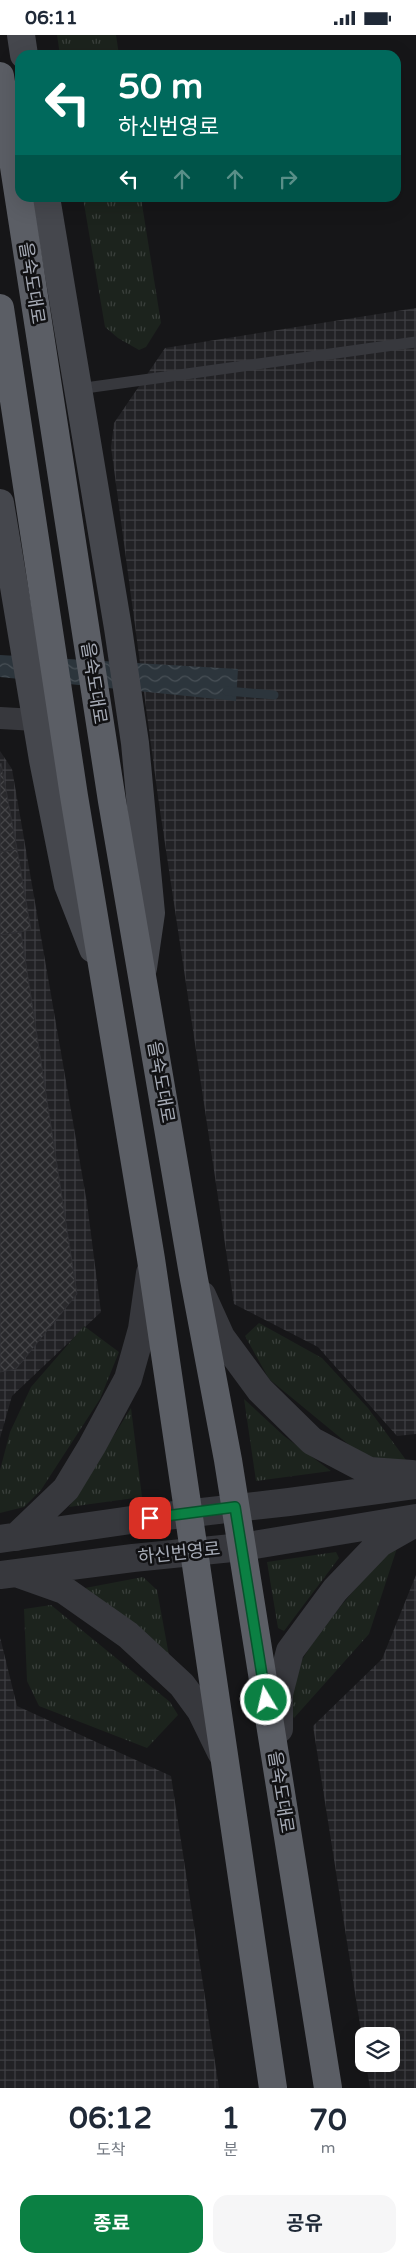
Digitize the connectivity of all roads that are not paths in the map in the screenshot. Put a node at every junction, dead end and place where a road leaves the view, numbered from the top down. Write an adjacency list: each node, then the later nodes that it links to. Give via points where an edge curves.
1 (21, 35): 2 (main road)
2 (23, 50)
3 (0, 75): 4 (highway, 을숙도대로)
4 (15, 172)
5 (20, 202): 14 (highway, 을숙도대로)
6 (47, 202): 9 (main road)
7 (0, 308): 13 (highway, 을숙도대로)
8 (416, 342): 9 (lane)
9 (78, 389): 14 (main road, via 135,743 151,913)
10 (0, 503): 12 (main road)
11 (0, 718): 12 (street)
12 (36, 720): 13 (main road, via 68,885)
13 (104, 975): 15 (highway, 을숙도대로)
14 (142, 975): 16 (highway, 을숙도대로)
15 (151, 1259): 20 (highway, 을숙도대로); 23 (street, via 142,1329 128,1379 66,1489)
16 (193, 1274): 17 (street, via 221,1337 260,1390 312,1441 369,1471); 19 (highway, 을숙도대로)
17 (416, 1474)
18 (416, 1485): 19 (street)
19 (235, 1507): 20 (street); 24 (highway, 을숙도대로)
20 (187, 1514): 23 (street); 25 (highway, 을숙도대로)
21 (416, 1518): 24 (street, 하신번영로)
22 (416, 1523): 28 (street, via 380,1543 335,1590 290,1651 279,1693)
23 (8, 1538)
24 (242, 1547): 25 (street, 하신번영로); 28 (highway, 을숙도대로)
25 (193, 1552): 26 (street, 하신번영로); 27 (highway, 을숙도대로)
26 (8, 1574): 27 (street, via 64,1590 128,1635 182,1685 201,1711)
27 (223, 1755): 29 (highway, 을숙도대로)
28 (279, 1775): 30 (highway, 을숙도대로)
29 (273, 2088)
30 (328, 2088)

